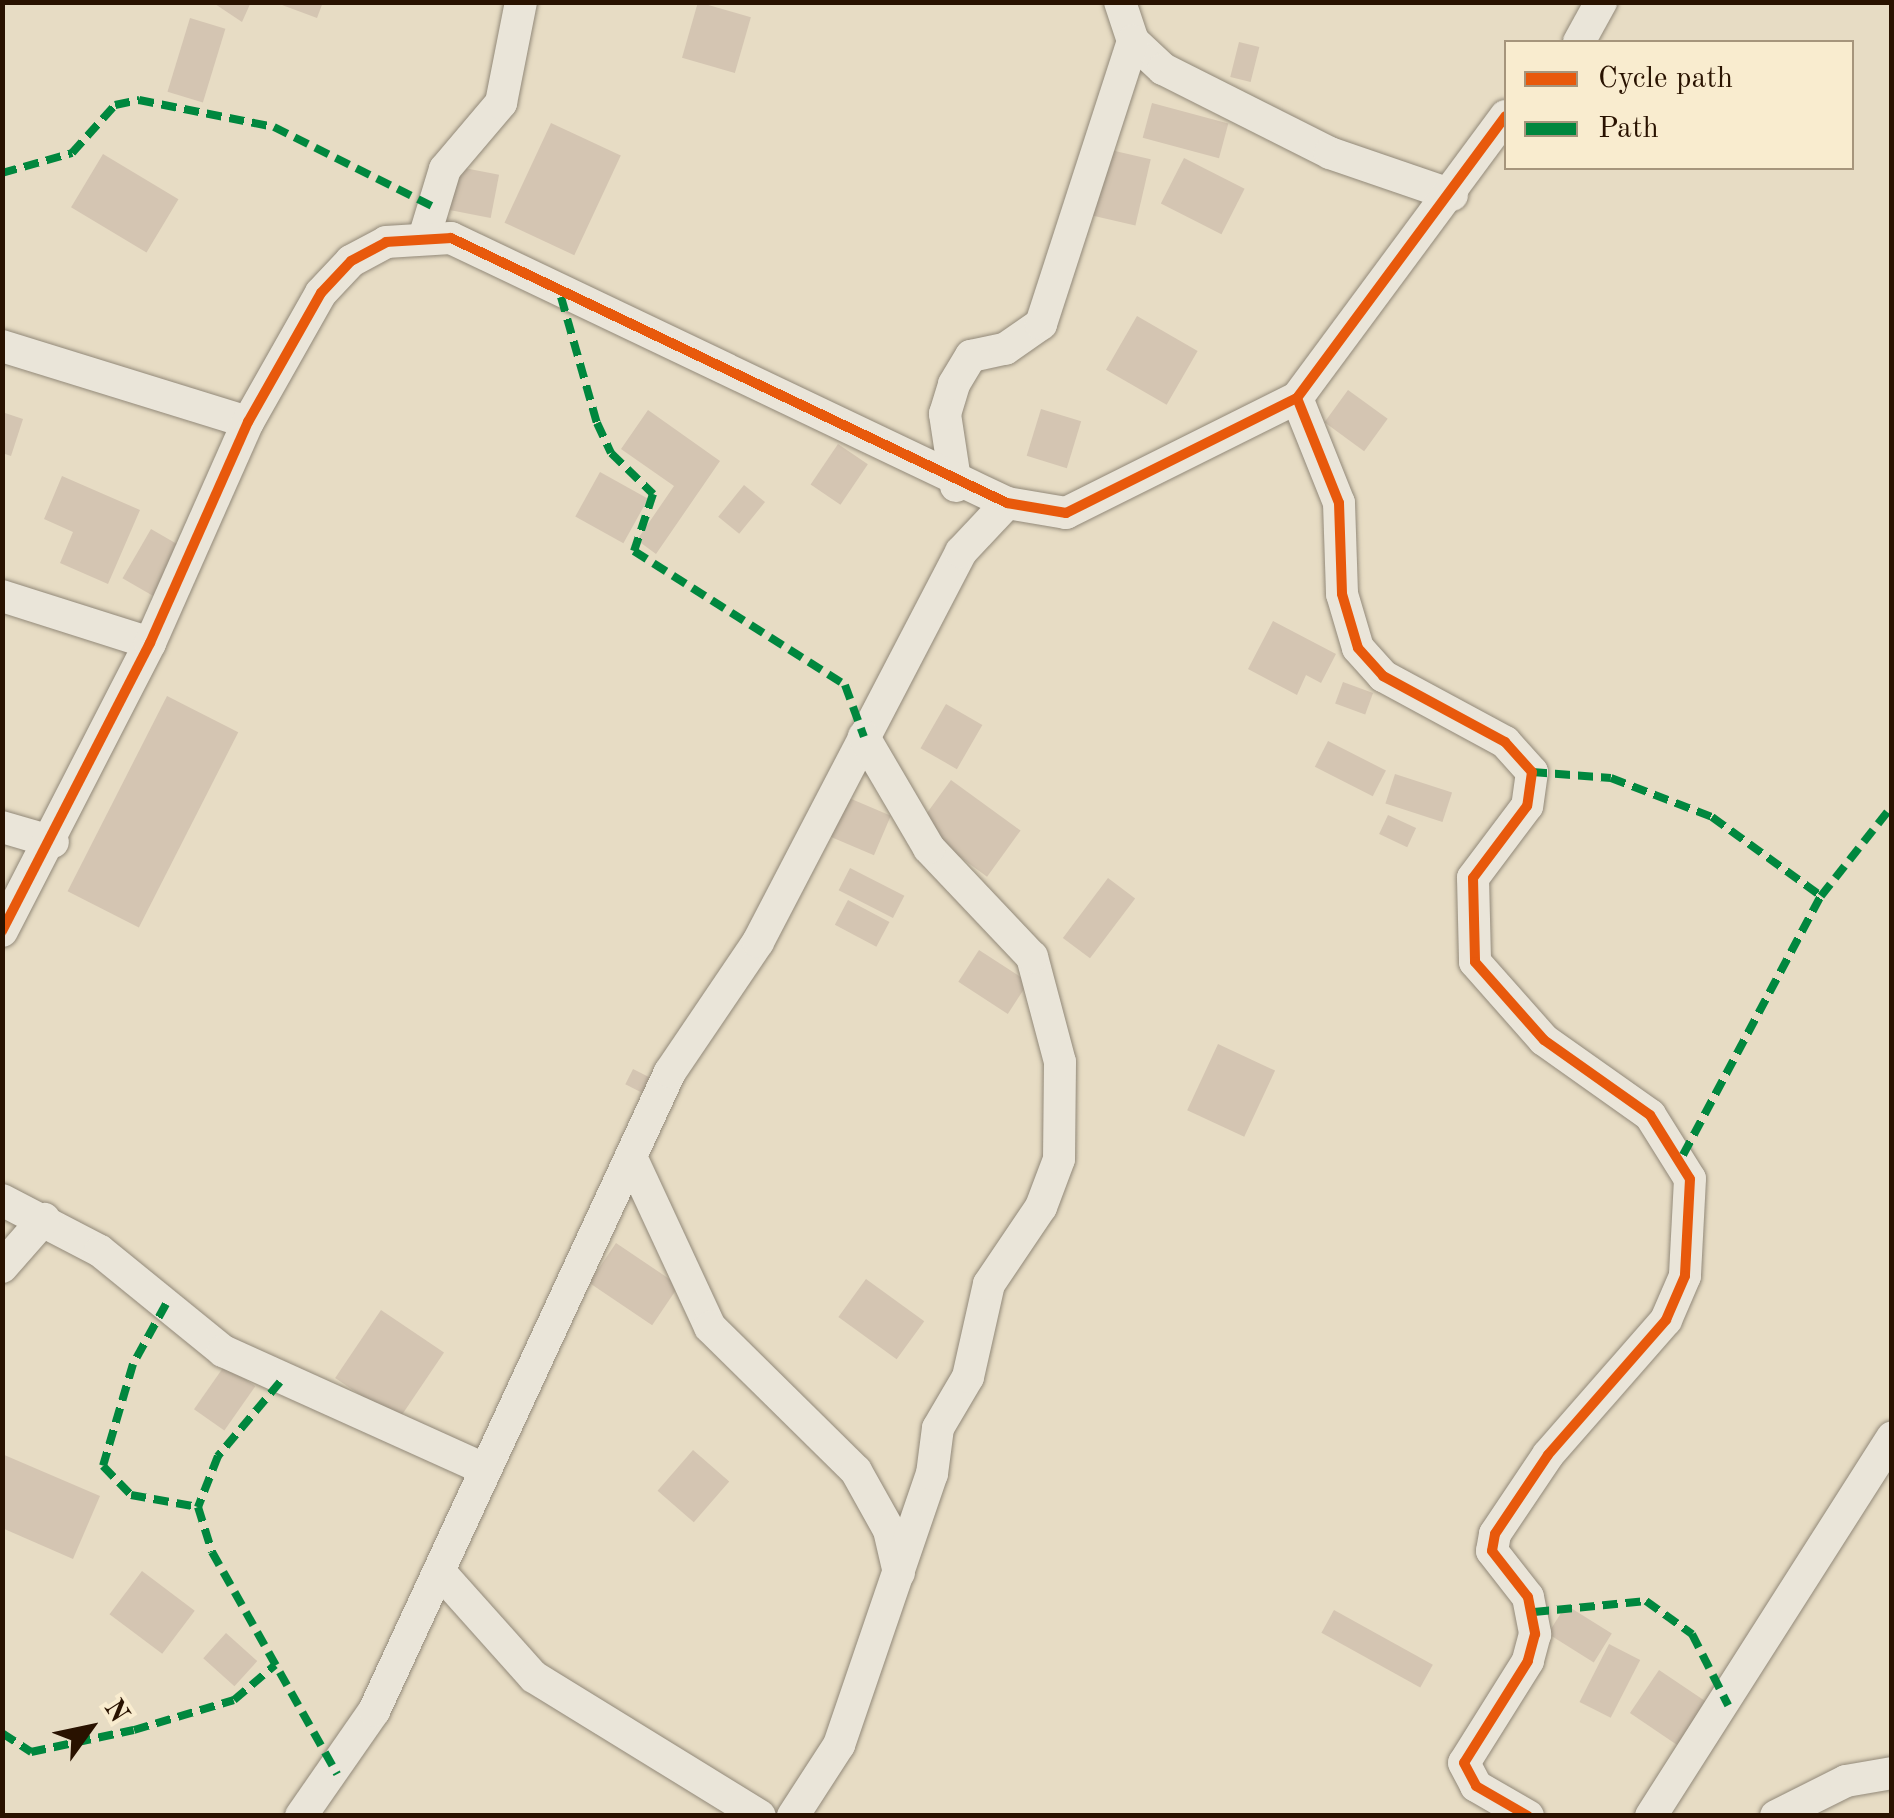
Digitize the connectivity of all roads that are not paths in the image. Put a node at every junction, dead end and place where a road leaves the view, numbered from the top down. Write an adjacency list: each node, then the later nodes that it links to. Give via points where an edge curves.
1 (521, 2): 8 (street, via 501,103 445,168)
2 (1120, 2): 5 (street)
3 (1602, 2): 4 (street)
4 (1581, 40)
5 (1133, 41): 7 (street, via 1163,69 1330,154); 12 (street, via 1041,324 960,369 946,414)
6 (1504, 119): 7 (street)
7 (1452, 196): 10 (street)
8 (424, 238): 11 (street, via 386,242 351,261 320,293); 12 (street, via 490,254 561,296)
9 (2, 346): 11 (street)
10 (1296, 398): 13 (street, via 1088,510); 32 (street, via 1339,503 1342,594 1358,648 1383,676 1505,742 1532,772 1527,806 1473,878 1476,962 1544,1040 1650,1115 1690,1179 1686,1276 1666,1320 1548,1456 1494,1534 1492,1551 1528,1597 1535,1634 1528,1661 1464,1763 1476,1786)
11 (248, 422): 16 (street)
12 (949, 472): 13 (street); 14 (street)
13 (1007, 503): 14 (street)
14 (977, 528): 17 (street)
15 (2, 596): 16 (street)
16 (150, 643): 19 (street)
17 (864, 737): 21 (street, via 758,942 670,1072); 27 (street, via 929,848 1032,957 1060,1062 1059,1158 1041,1208 989,1284 982,1335 938,1428)
18 (2, 827): 19 (street)
19 (52, 842): 20 (street)
20 (2, 930)
21 (633, 1161): 25 (street); 27 (street, via 710,1326 856,1471 889,1530)
22 (23, 1217): 23 (street); 25 (street, via 141,1281 223,1351)
23 (2, 1267)
24 (1892, 1437): 33 (street)
25 (484, 1469): 26 (street)
26 (440, 1572): 29 (street, via 374,1711); 30 (street, via 534,1678)
27 (900, 1577): 31 (street, via 839,1745)
28 (1892, 1773): 34 (street, via 1846,1781)
29 (302, 1816)
30 (760, 1816)
31 (793, 1816)
32 (1528, 1816)
33 (1650, 1816)
34 (1776, 1816)

